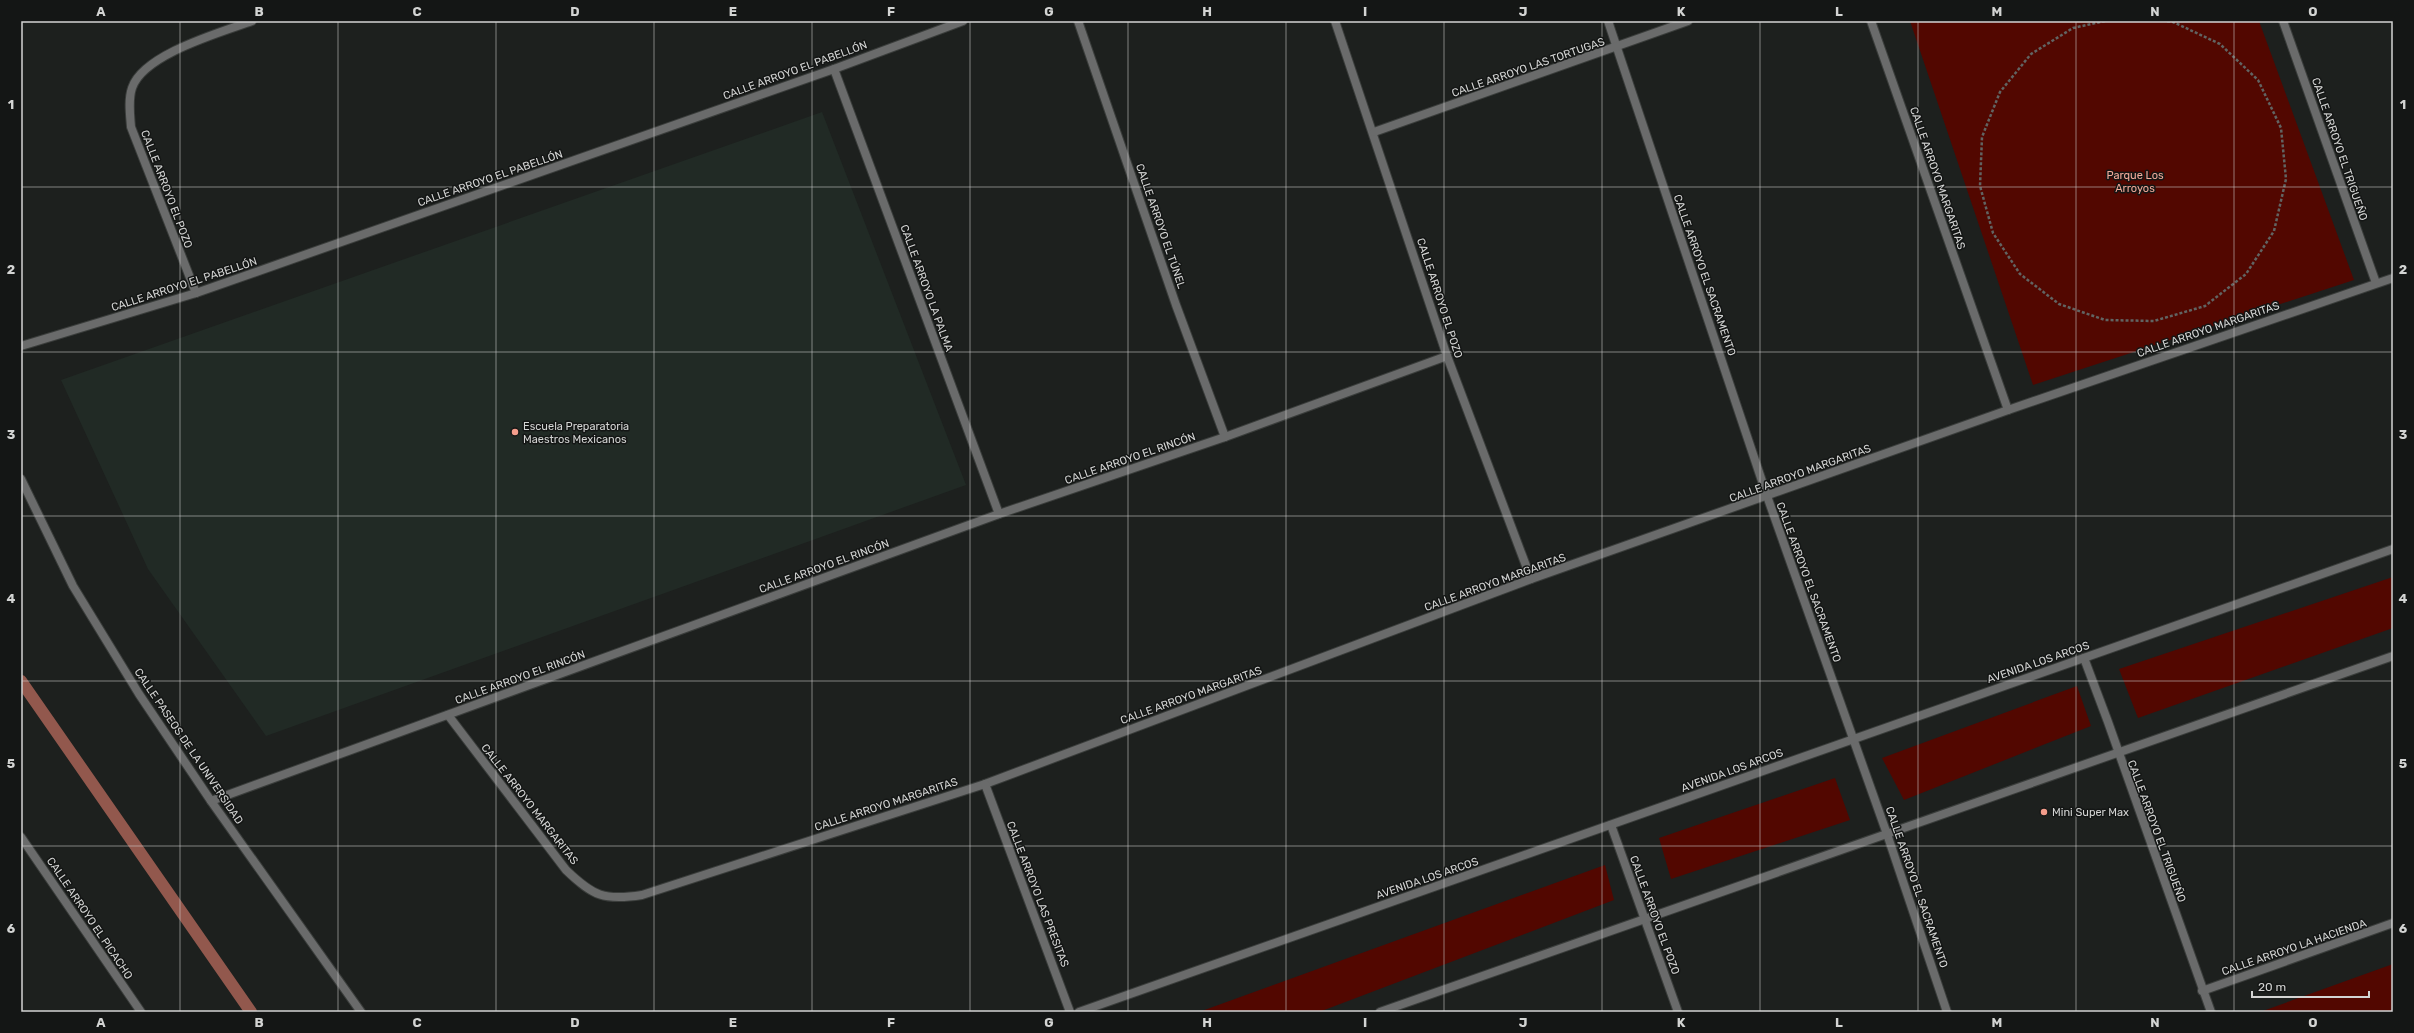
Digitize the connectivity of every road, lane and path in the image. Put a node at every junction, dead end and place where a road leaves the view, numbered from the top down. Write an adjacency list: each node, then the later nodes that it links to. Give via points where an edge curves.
1 (252, 21): 16 (street, CALLE ARROYO EL POZO, via 194,41 167,55 145,70 132,87 132,127)
2 (963, 21): 12 (street, CALLE ARROYO EL PABELLÓN)
3 (1078, 21): 20 (street, CALLE ARROYO EL TÚNEL, via 1176,305)
4 (1336, 21): 13 (street, CALLE ARROYO EL POZO)
5 (1608, 21): 11 (street, CALLE ARROYO EL SACRAMENTO)
6 (1688, 21): 11 (street, CALLE ARROYO LAS TORTUGAS)
7 (1871, 21): 19 (street, CALLE ARROYO MARGARITAS)
8 (2105, 21): 9 (path, via 2073,28 2032,54 2000,92 1982,137 1980,186 1993,233 2020,274 2059,304 2106,320 2154,321 2204,306 2246,274 2274,231 2286,179 2281,128 2258,80 2220,44 2173,22)
9 (2165, 21)
10 (2283, 21): 15 (street, CALLE ARROYO EL TRIGUEÑO)
11 (1617, 47): 13 (street, CALLE ARROYO LAS TORTUGAS); 22 (street, CALLE ARROYO EL SACRAMENTO)
12 (834, 69): 16 (street, CALLE ARROYO EL PABELLÓN); 23 (street, CALLE ARROYO LA PALMA)
13 (1374, 132): 18 (street, CALLE ARROYO EL POZO)
14 (2393, 278): 15 (street, CALLE ARROYO MARGARITAS)
15 (2376, 284): 19 (street, CALLE ARROYO MARGARITAS)
16 (196, 293): 17 (street, CALLE ARROYO EL PABELLÓN)
17 (21, 346)
18 (1447, 356): 20 (street, CALLE ARROYO EL RINCÓN); 25 (street, CALLE ARROYO EL POZO)
19 (2008, 410): 22 (street, CALLE ARROYO MARGARITAS)
20 (1225, 437): 23 (street, CALLE ARROYO EL RINCÓN)
21 (21, 479): 32 (street, CALLE PASEOS DE LA UNIVERSIDAD, via 72,586 139,694)
22 (1767, 496): 25 (street, CALLE ARROYO MARGARITAS); 29 (street, CALLE ARROYO EL SACRAMENTO)
23 (999, 514): 28 (street, CALLE ARROYO EL RINCÓN)
24 (2393, 549): 27 (street, AVENIDA LOS ARCOS)
25 (1531, 580): 31 (street, CALLE ARROYO MARGARITAS)
26 (2393, 656): 30 (street)
27 (2084, 658): 29 (street, AVENIDA LOS ARCOS); 30 (street, CALLE ARROYO EL TRIGUEÑO)
28 (448, 715): 31 (street, CALLE ARROYO MARGARITAS, via 566,870 599,896 620,899 642,895); 32 (street, CALLE ARROYO EL RINCÓN)
29 (1853, 739): 33 (street, AVENIDA LOS ARCOS); 34 (street, CALLE ARROYO EL SACRAMENTO)
30 (2118, 753): 34 (street); 38 (street, CALLE ARROYO EL TRIGUEÑO)
31 (984, 784): 41 (street, CALLE ARROYO LAS PRESITAS)
32 (211, 801): 40 (street, CALLE PASEOS DE LA UNIVERSIDAD)
33 (1610, 825): 36 (street, CALLE ARROYO EL POZO); 42 (street, AVENIDA LOS ARCOS)
34 (1887, 834): 36 (street); 45 (street, CALLE ARROYO EL SACRAMENTO)
35 (21, 836): 39 (street, CALLE ARROYO EL PICACHO)
36 (1644, 919): 43 (street); 44 (street, CALLE ARROYO EL POZO)
37 (2393, 923): 38 (street, CALLE ARROYO LA HACIENDA)
38 (2202, 991): 46 (street, CALLE ARROYO EL TRIGUEÑO)
39 (141, 1012)
40 (361, 1012)
41 (1070, 1012)
42 (1079, 1012)
43 (1380, 1012)
44 (1678, 1012)
45 (1947, 1012)
46 (2211, 1012)

